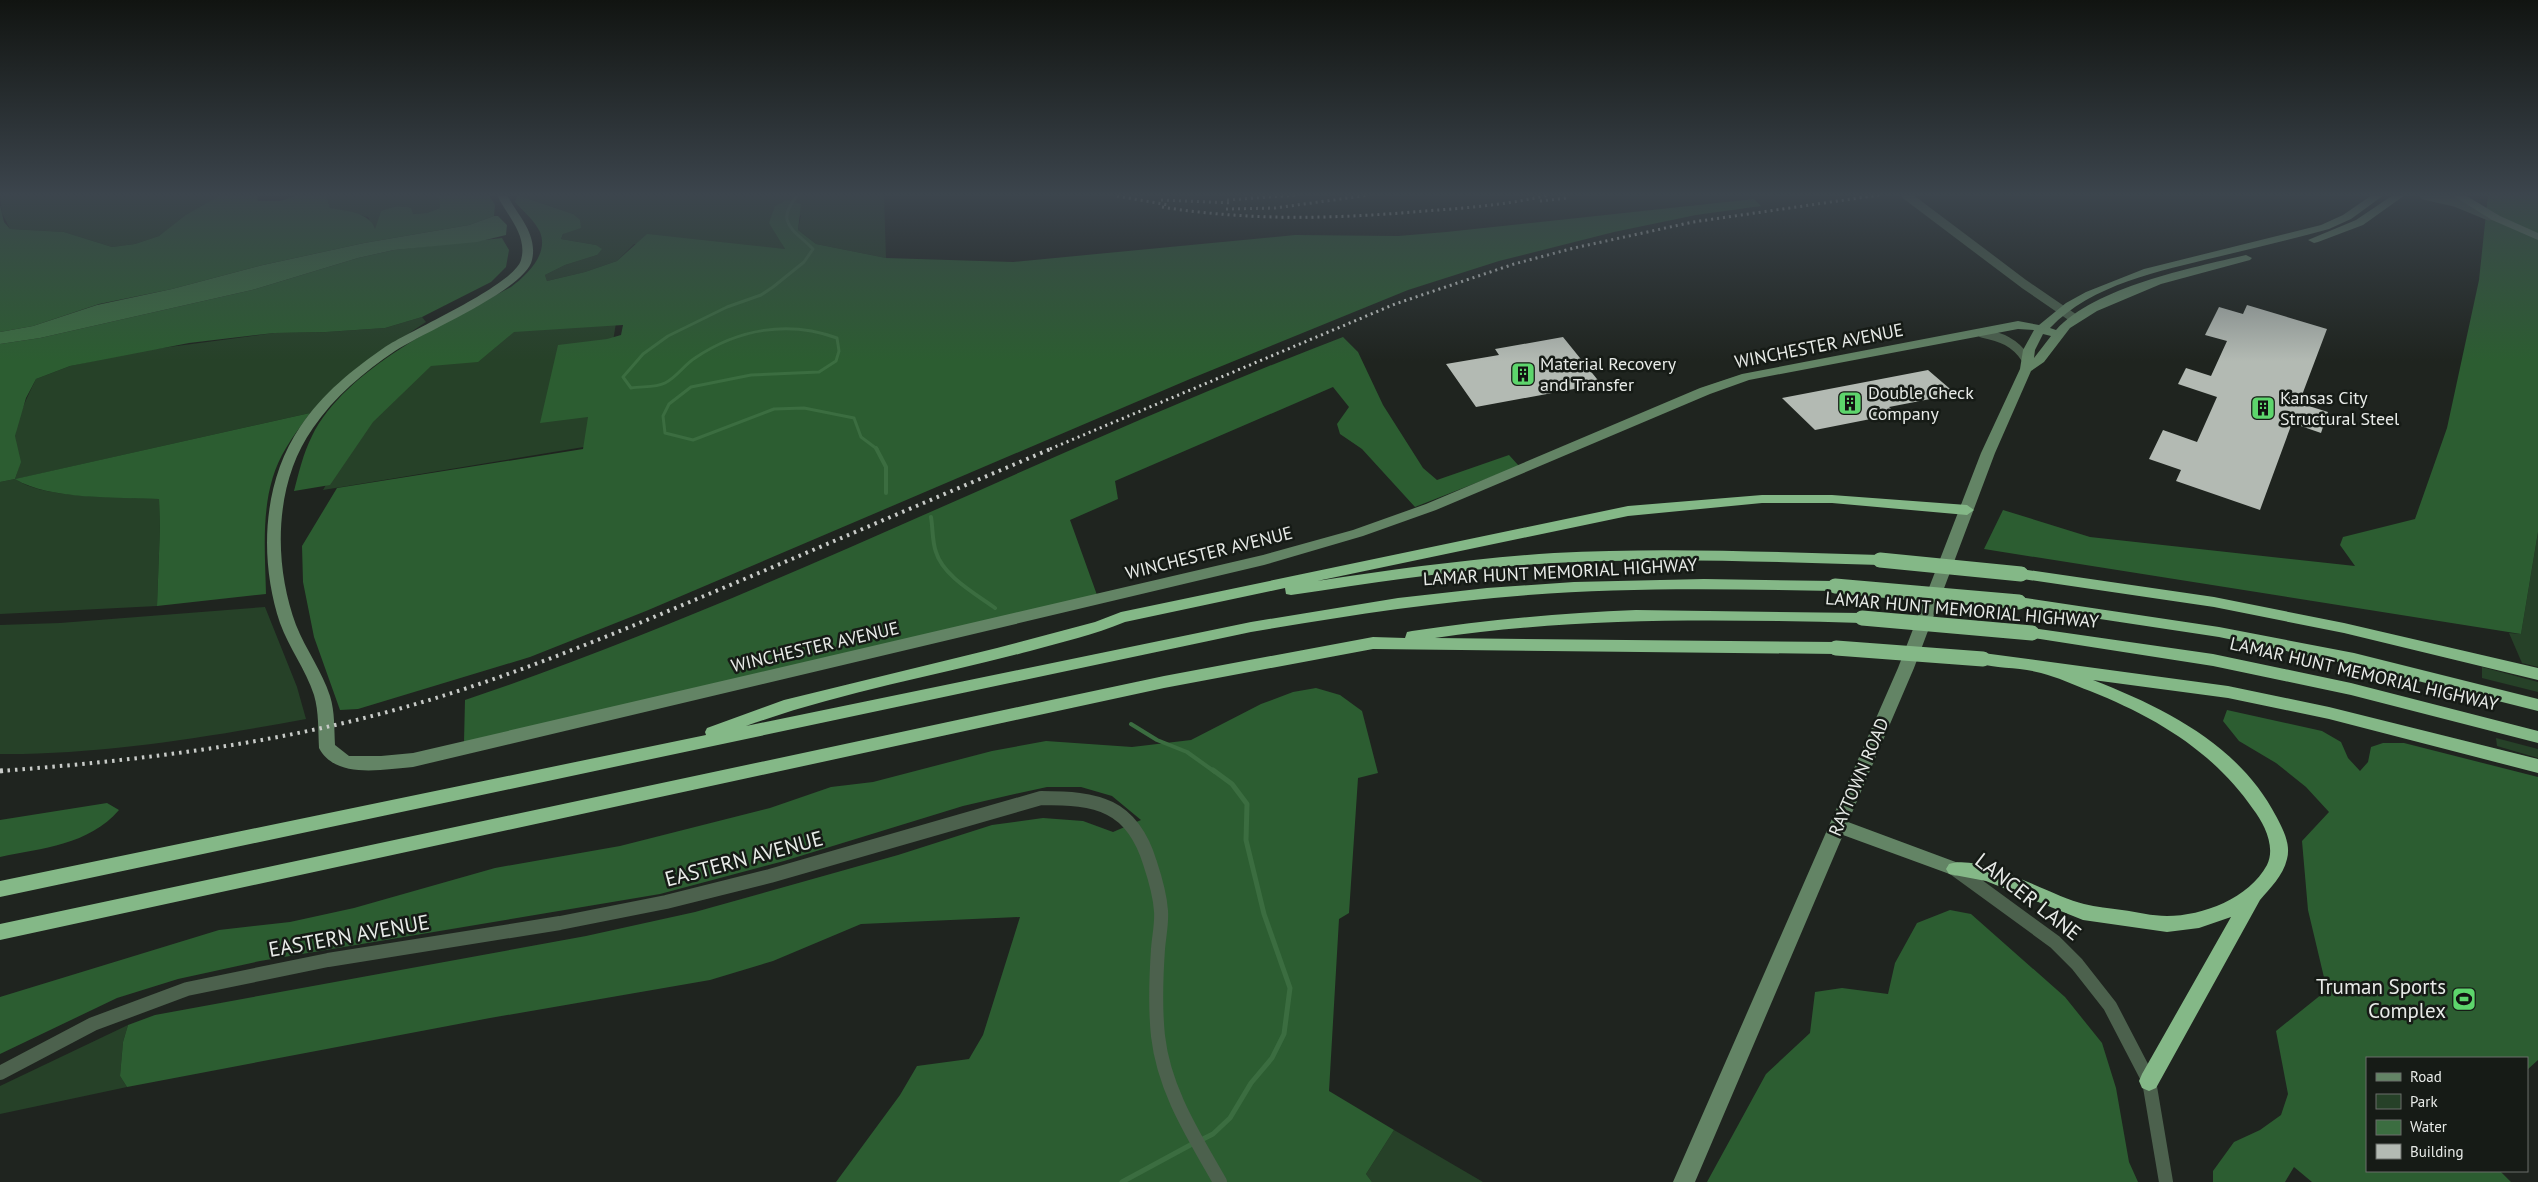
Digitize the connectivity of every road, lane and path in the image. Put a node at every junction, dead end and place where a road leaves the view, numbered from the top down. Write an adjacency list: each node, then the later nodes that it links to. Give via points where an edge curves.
1 (528, 250): 10 (street, WINCHESTER AVENUE, via 526,264 521,271 498,289 404,340 371,363 338,391 306,428 295,447 275,510 274,549 285,614 322,697 327,748 345,762 413,760 1264,560 1431,507 1705,391 1746,377)
2 (1981, 250): 7 (street)
3 (2232, 250): 5 (street, RAYTOWN ROAD)
4 (2273, 250): 6 (street, RAYTOWN ROAD)
5 (2200, 258): 6 (street); 7 (street, RAYTOWN ROAD, via 2120,281)
6 (2212, 266): 8 (street, RAYTOWN ROAD, via 2140,287)
7 (2062, 310): 8 (street); 9 (street, RAYTOWN ROAD)
8 (2075, 319): 11 (street, RAYTOWN ROAD)
9 (2041, 329): 10 (street, WINCHESTER AVENUE, via 2018,325); 11 (street, WINCHESTER AVENUE); 12 (street, RAYTOWN ROAD)
10 (1982, 334): 12 (street, via 2010,341 2020,348)
11 (2057, 334): 12 (street, RAYTOWN ROAD, via 2037,364)
12 (2026, 364): 13 (street, RAYTOWN ROAD)
13 (1967, 510): 14 (highway, via 1832,500 1762,499 1628,511 1140,613); 22 (street, RAYTOWN ROAD, via 1906,668)
14 (1100, 626): 17 (highway, bridge, via 1124,625 1274,593 1417,571 1553,558 1676,554 1880,560 2022,574 2214,602 2344,628); 20 (highway, via 784,706)
15 (1373, 643): 16 (highway, bridge, via 1836,648 1982,659); 19 (highway, LAMAR HUNT MEMORIAL HIGHWAY, bridge, via 1467,627 1596,617 1728,614 1862,618 2032,633 2213,660 2351,689); 26 (highway, via 1164,682)
16 (2048, 669): 21 (highway, via 2228,692 2329,713); 25 (highway, via 2141,705 2180,728 2238,774 2273,825 2279,853 2274,870)
17 (2538, 674)
18 (2534, 704): 20 (highway, LAMAR HUNT MEMORIAL HIGHWAY, bridge, via 2354,658 2219,632 2019,602 1834,586 1699,584 1488,593 1383,604 1251,627)
19 (2531, 735)
20 (663, 750): 24 (highway)
21 (2538, 766)
22 (1838, 826): 23 (street, LANCER LANE); 30 (street, RAYTOWN ROAD)
23 (1955, 869): 25 (highway, via 1987,874 2083,912 2167,924 2199,920 2226,911); 28 (street, LANCER LANE, via 2022,916 2077,964 2110,1006)
24 (0, 889)
25 (2253, 894): 28 (highway)
26 (0, 932)
27 (0, 1072): 29 (street, EASTERN AVENUE, via 93,1024 187,990 328,960 560,923 666,902 770,876 1041,798 1076,798 1102,804 1123,815 1143,840 1161,911 1155,995 1158,1038 1170,1086 1185,1123)
28 (2149, 1081): 31 (street, LANCER LANE)
29 (1220, 1182)
30 (1684, 1182)
31 (2166, 1182)

